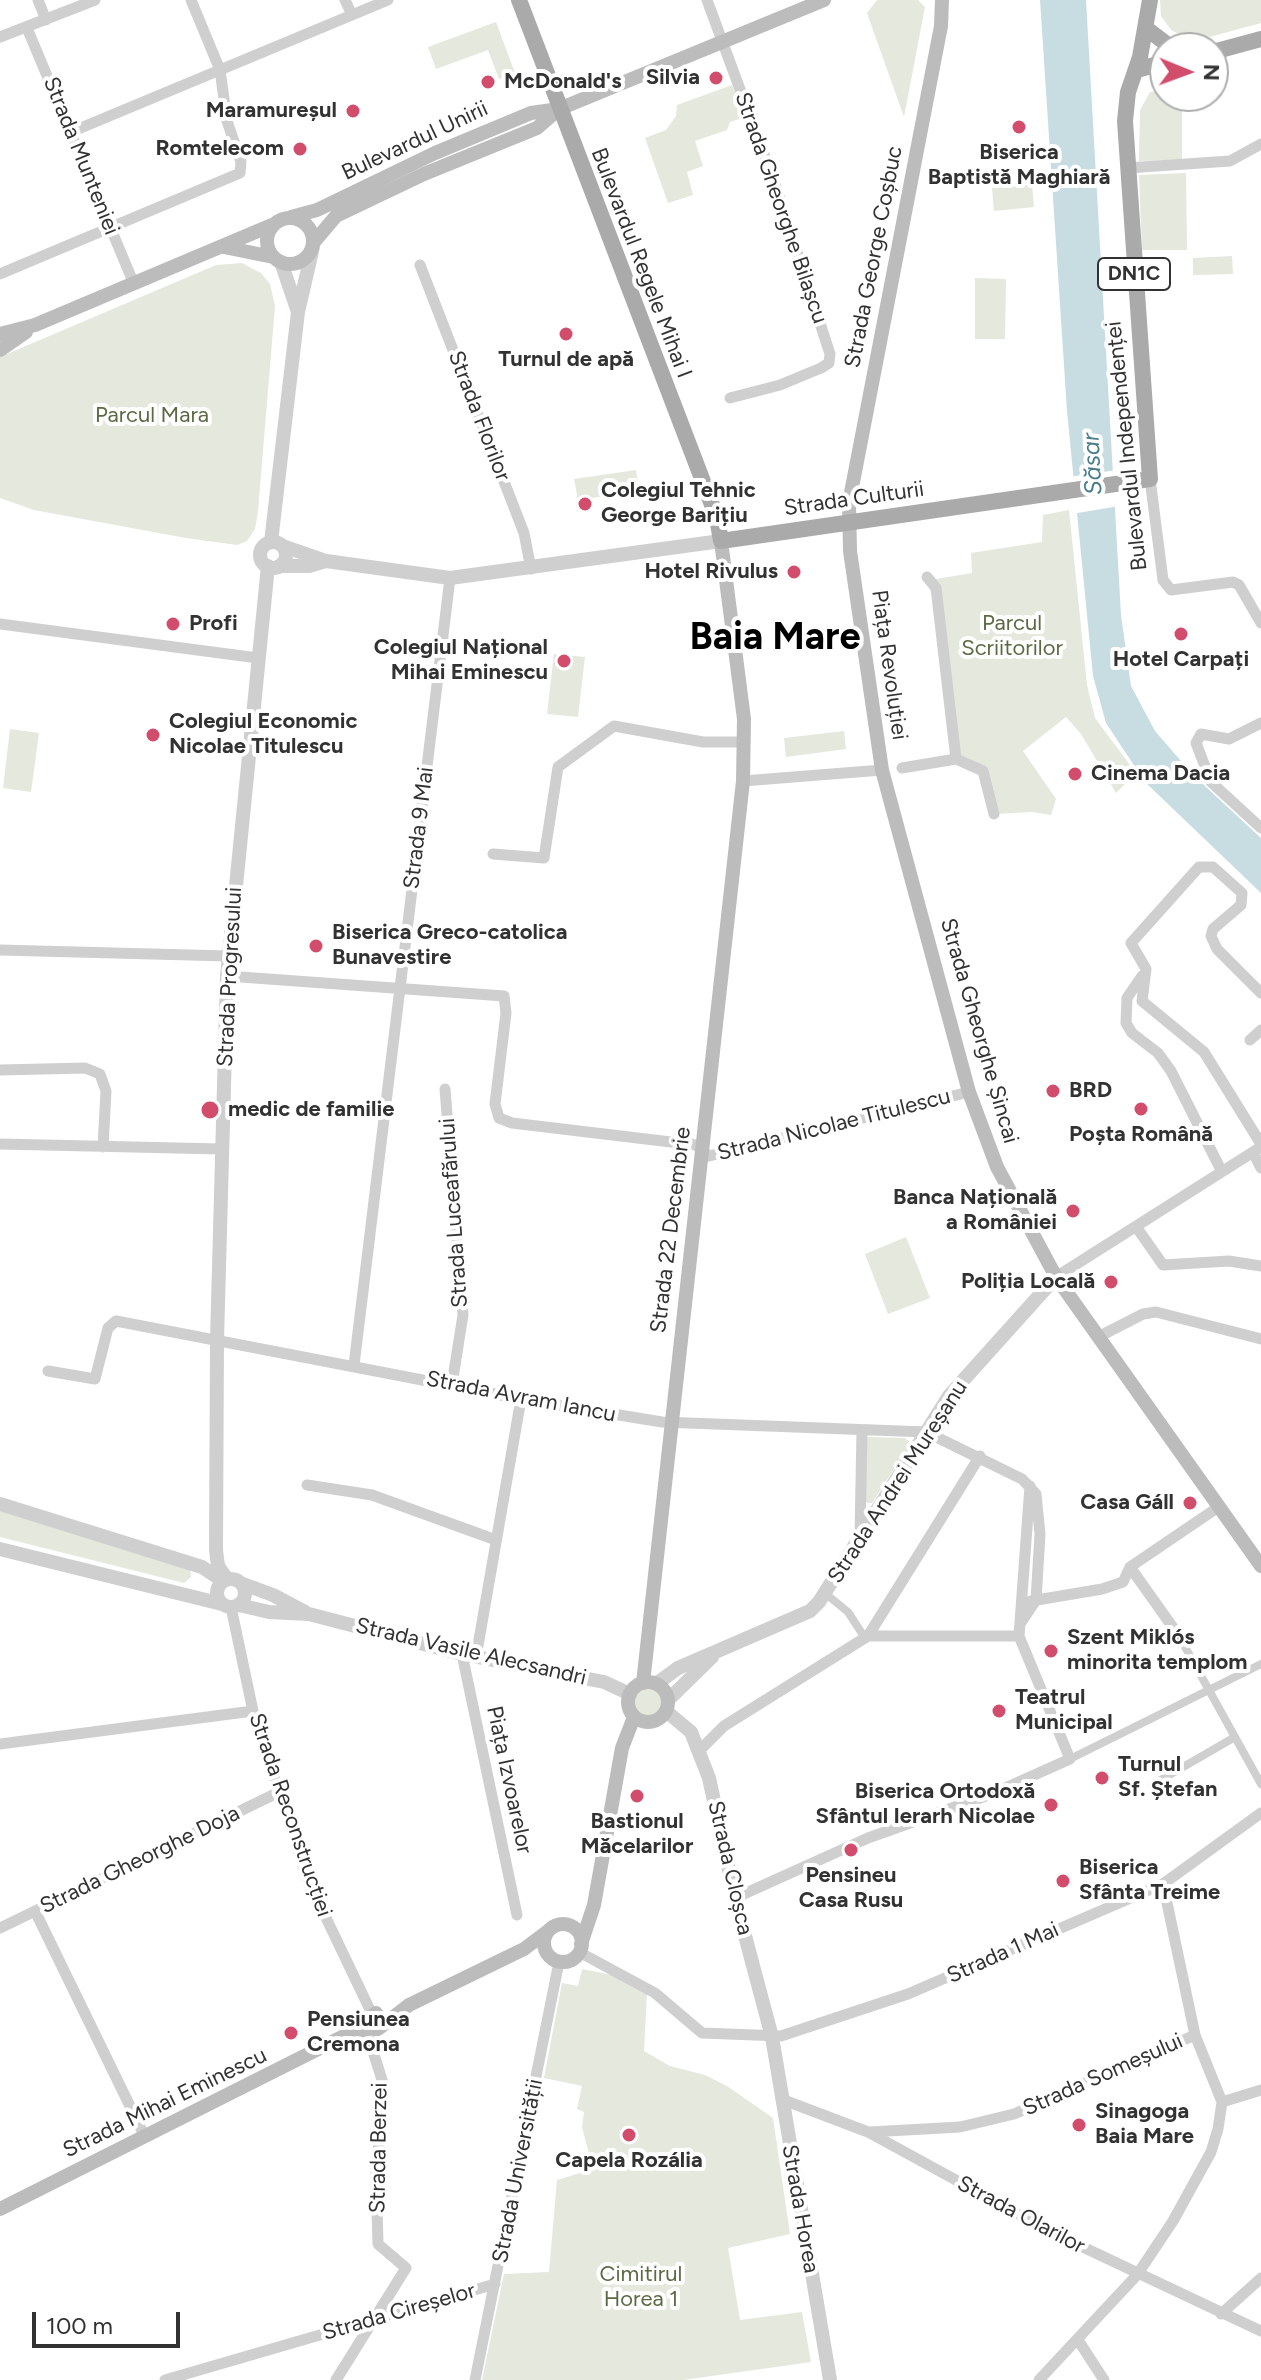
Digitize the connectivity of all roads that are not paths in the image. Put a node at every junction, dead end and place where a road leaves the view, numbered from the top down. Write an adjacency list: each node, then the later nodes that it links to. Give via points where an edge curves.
1 (38, 0): 13 (street)
2 (95, 0): 13 (street)
3 (191, 0): 24 (street)
4 (345, 0): 12 (street)
5 (388, 0): 12 (street)
6 (519, 0): 26 (main road, Bulevardul Regele Mihai I)
7 (707, 0): 19 (street, Strada Gheorghe Bilașcu)
8 (824, 0): 19 (main road, Bulevardul Unirii)
9 (942, 0): 45 (main road, Strada George Coșbuc)
10 (1139, 0): 15 (main road, Bulevardul Independenței / DN1C)
11 (1150, 0): 15 (main road, Bulevardul Independenței / DN1C)
12 (352, 15): 24 (street)
13 (46, 20): 14 (street)
14 (27, 28): 17 (street); 27 (street, Strada Munteniei)
15 (1147, 29): 16 (main road); 25 (main road, Bulevardul Independenței / DN1C)
16 (1151, 32)
17 (0, 37)
18 (1261, 39): 20 (main road)
19 (723, 42): 26 (main road, Bulevardul Unirii); 43 (street, Strada Gheorghe Bilașcu, via 830,354 829,363 821,368)
20 (1235, 48): 21 (main road); 22 (main road)
21 (1229, 49)
22 (1261, 53)
23 (1149, 67): 25 (main road)
24 (220, 70): 27 (street); 32 (street, via 240,173)
25 (1137, 70): 29 (main road, Bulevardul Independenței / DN1C, via 1127,102)
26 (559, 109): 30 (main road, Bulevardul Unirii, via 531,113); 33 (main road, Bulevardul Unirii, via 537,128 346,211 326,223); 46 (main road, Bulevardul Regele Mihai I, via 717,518)
27 (71, 132): 32 (street, Strada Munteniei)
28 (1261, 144): 29 (street, via 1230,161)
29 (1127, 168): 44 (main road, Bulevardul Independenței / DN1C)
30 (291, 217): 31 (main road, Bulevardul Unirii); 33 (main road, via 310,228)
31 (272, 225): 34 (main road, Bulevardul Unirii); 35 (main road, via 267,238)
32 (111, 228): 37 (street); 38 (street, Strada Munteniei)
33 (313, 244): 35 (main road, Bulevardul Unirii, via 300,262); 39 (street, Strada Progresului)
34 (224, 247): 35 (main road); 38 (main road, Bulevardul Unirii)
35 (277, 260): 39 (street, Strada Progresului)
36 (420, 265): 50 (street, Strada Florilor, via 524,533)
37 (0, 274)
38 (134, 284): 40 (main road, Bulevardul Unirii)
39 (298, 312): 47 (street, Strada Progresului)
40 (35, 325): 41 (main road, Bulevardul Unirii); 42 (main road, Bulevardul Unirii)
41 (0, 334)
42 (0, 350)
43 (730, 398)
44 (1150, 479): 45 (main road, Strada Culturii); 53 (street, Bulevardul Independenței / DN1C, via 1163,580 1171,590 1233,582)
45 (848, 523): 46 (main road, Strada Culturii); 60 (main road, Piața Revoluției)
46 (721, 541): 50 (street, Strada Culturii); 57 (main road)
47 (277, 544): 48 (street, Strada Culturii); 49 (street, Strada Progresului, via 286,557); 49 (street, Strada Progresului, via 261,553)
48 (326, 561): 49 (street, Strada Culturii); 52 (street, Strada Culturii)
49 (274, 566): 55 (street, Strada Progresului)
50 (531, 569): 52 (street, Strada Culturii)
51 (927, 577): 58 (street, via 936,588)
52 (450, 578): 69 (street, Strada 9 Mai)
53 (1261, 623)
54 (0, 624): 55 (street)
55 (258, 658): 66 (street, Strada Progresului)
56 (1261, 723): 63 (street, via 1229,739 1201,734 1196,743 1211,782)
57 (745, 742): 61 (main road); 64 (street, via 703,742 614,726 558,767 544,858)
58 (956, 759): 59 (street); 62 (street, via 983,771)
59 (902, 768)
60 (882, 770): 61 (street, Piața Revoluției); 75 (main road, Strada Gheorghe Șincai)
61 (743, 781): 80 (main road, Strada 22 Decembrie)
62 (994, 814)
63 (1261, 828)
64 (493, 854)
65 (0, 950): 66 (street)
66 (228, 956): 68 (street, Strada Progresului)
67 (1146, 969): 70 (street, via 1131,943 1193,870 1213,867 1237,886 1243,900 1213,929 1214,944); 78 (street, via 1142,1001 1204,1052); 82 (street, via 1127,998 1126,1023 1171,1071)
68 (227, 976): 69 (street); 79 (street, Strada Progresului)
69 (400, 988): 80 (street, Strada Nicolae Titulescu, via 504,996 495,1104 499,1118); 89 (street, Strada 9 Mai)
70 (1261, 993)
71 (1261, 1030): 72 (street)
72 (1250, 1040)
73 (0, 1070): 77 (street, via 85,1068 100,1074 106,1091)
74 (445, 1089): 91 (street, Strada Luceafărului, via 463,1315)
75 (969, 1092): 80 (street, Strada Nicolae Titulescu, via 715,1155); 85 (main road, Strada Gheorghe Șincai, via 997,1167)
76 (0, 1144): 77 (street)
77 (103, 1147): 79 (street)
78 (1258, 1148): 81 (street); 82 (street)
79 (221, 1149): 88 (street, Strada Progresului)
80 (703, 1149): 93 (main road, Strada 22 Decembrie)
81 (1261, 1168)
82 (1221, 1170): 83 (street)
83 (1137, 1228): 84 (street, via 1163,1265 1229,1261); 85 (street)
84 (1261, 1266)
85 (1056, 1277): 86 (main road, Strada Gheorghe Șincai); 95 (street, Strada Andrei Mureșanu, via 955,1388)
86 (1100, 1336): 87 (street, via 1156,1312); 99 (main road, Strada Gheorghe Șincai)
87 (1261, 1339)
88 (217, 1340): 89 (street, Strada Avram Iancu); 90 (street, Strada Avram Iancu, via 111,1322 95,1379); 106 (street, Strada Progresului, via 216,1550)
89 (354, 1365): 91 (street, Strada Avram Iancu)
90 (48, 1371)
91 (452, 1384): 92 (street, Strada Avram Iancu)
92 (521, 1399): 93 (street, Strada Avram Iancu); 102 (street)
93 (670, 1423): 94 (street, Strada Avram Iancu); 119 (main road, Strada 22 Decembrie, via 643,1663)
94 (862, 1430): 95 (street, Strada Avram Iancu); 101 (street)
95 (926, 1432): 96 (street, Strada Avram Iancu); 101 (street, Strada Andrei Mureșanu)
96 (980, 1456): 100 (street, Strada Avram Iancu, via 1030,1485); 115 (street)
97 (307, 1485): 102 (street, via 372,1495)
98 (0, 1504): 106 (street, via 202,1567)
99 (1220, 1506): 104 (main road, Strada Gheorghe Șincai); 105 (street)
100 (1033, 1508): 109 (street); 110 (street)
101 (860, 1536): 108 (street, Strada Andrei Mureșanu)
102 (496, 1540): 117 (street)
103 (0, 1549): 111 (street, Strada Vasile Alecsandri)
104 (1261, 1566)
105 (1130, 1567): 110 (street, via 1123,1582 1112,1586); 114 (street)
106 (225, 1580): 107 (street, Strada Vasile Alecsandri); 111 (street, Strada Progresului, via 217,1592)
107 (243, 1584): 111 (street, via 246,1593); 112 (street, Strada Vasile Alecsandri)
108 (826, 1594): 115 (street); 116 (street, Strada Andrei Mureșanu, via 810,1611)
109 (1022, 1598): 110 (street); 113 (street)
110 (1036, 1600): 113 (street)
111 (231, 1606): 112 (street, Strada Vasile Alecsandri); 123 (street, Strada Reconstrucției)
112 (309, 1614): 117 (street, Strada Vasile Alecsandri)
113 (1019, 1630): 115 (street); 128 (street)
114 (1179, 1636): 120 (street)
115 (867, 1637): 127 (street, via 724,1726)
116 (715, 1653): 119 (street, Strada Andrei Mureșanu); 122 (street, Strada Andrei Mureșanu)
117 (469, 1656): 121 (street, Strada Vasile Alecsandri, via 604,1682); 137 (street, Piața Izvoarelor)
118 (1261, 1664): 120 (street)
119 (650, 1683): 121 (main road); 122 (main road, via 666,1692)
120 (1207, 1692): 125 (street); 128 (street)
121 (630, 1694): 124 (main road, via 628,1706)
122 (667, 1706): 124 (main road, via 649,1723); 127 (street, Strada Cloșca)
123 (253, 1711): 126 (street); 131 (street, Strada Reconstrucției)
124 (634, 1717): 135 (main road, via 622,1748)
125 (1234, 1737): 129 (street); 130 (street)
126 (0, 1744)
127 (701, 1749): 134 (street, Strada Cloșca)
128 (1070, 1759): 134 (street, via 868,1838)
129 (1261, 1784)
130 (1152, 1785)
131 (279, 1792): 136 (street, Strada Gheorghe Doja); 144 (street, Strada Reconstrucției, via 312,1890)
132 (1261, 1813): 133 (street, Strada 1 Mai)
133 (1163, 1884): 145 (street); 146 (street, Strada 1 Mai, via 908,1994)
134 (735, 1898): 146 (street, Strada Cloșca)
135 (594, 1905): 138 (main road); 141 (main road)
136 (35, 1911): 139 (street, Strada Gheorghe Doja); 151 (street)
137 (517, 1915)
138 (562, 1924): 140 (main road); 141 (main road, via 575,1928)
139 (0, 1928)
140 (548, 1931): 142 (main road, Strada Mihai Eminescu); 143 (main road, via 544,1943)
141 (580, 1948): 143 (main road, via 569,1961); 146 (street, Strada 1 Mai, via 655,1993 702,2033)
142 (524, 1949): 143 (main road); 144 (main road, Strada Mihai Eminescu)
143 (554, 1959): 155 (street, Strada Universității)
144 (374, 2021): 151 (main road, Strada Mihai Eminescu); 157 (street, Strada Berzei, via 369,2039 384,2086 376,2175 378,2244 406,2268)
145 (1195, 2035): 149 (street); 150 (street, Strada Someșului, via 1014,2114 960,2127)
146 (772, 2037): 148 (street, Strada Horea)
147 (1261, 2090): 149 (street)
148 (781, 2099): 150 (street, Strada Olarilor); 163 (street, Strada Horea)
149 (1222, 2102): 153 (street, via 1211,2152)
150 (868, 2132): 153 (street, Strada Olarilor)
151 (145, 2137): 152 (main road, Strada Mihai Eminescu)
152 (0, 2209)
153 (1137, 2275): 156 (street, Strada Olarilor); 159 (street)
154 (1261, 2278): 156 (street)
155 (495, 2284): 157 (street, Strada Cireșelor); 162 (street, Strada Universității)
156 (1221, 2314): 158 (street, Strada Olarilor)
157 (376, 2319): 160 (street, Strada Cireșelor); 161 (street, Strada Berzei)
158 (1261, 2331)
159 (1078, 2340): 164 (street); 165 (street)
160 (165, 2380)
161 (336, 2380)
162 (475, 2380)
163 (830, 2380)
164 (1039, 2380)
165 (1104, 2380)

